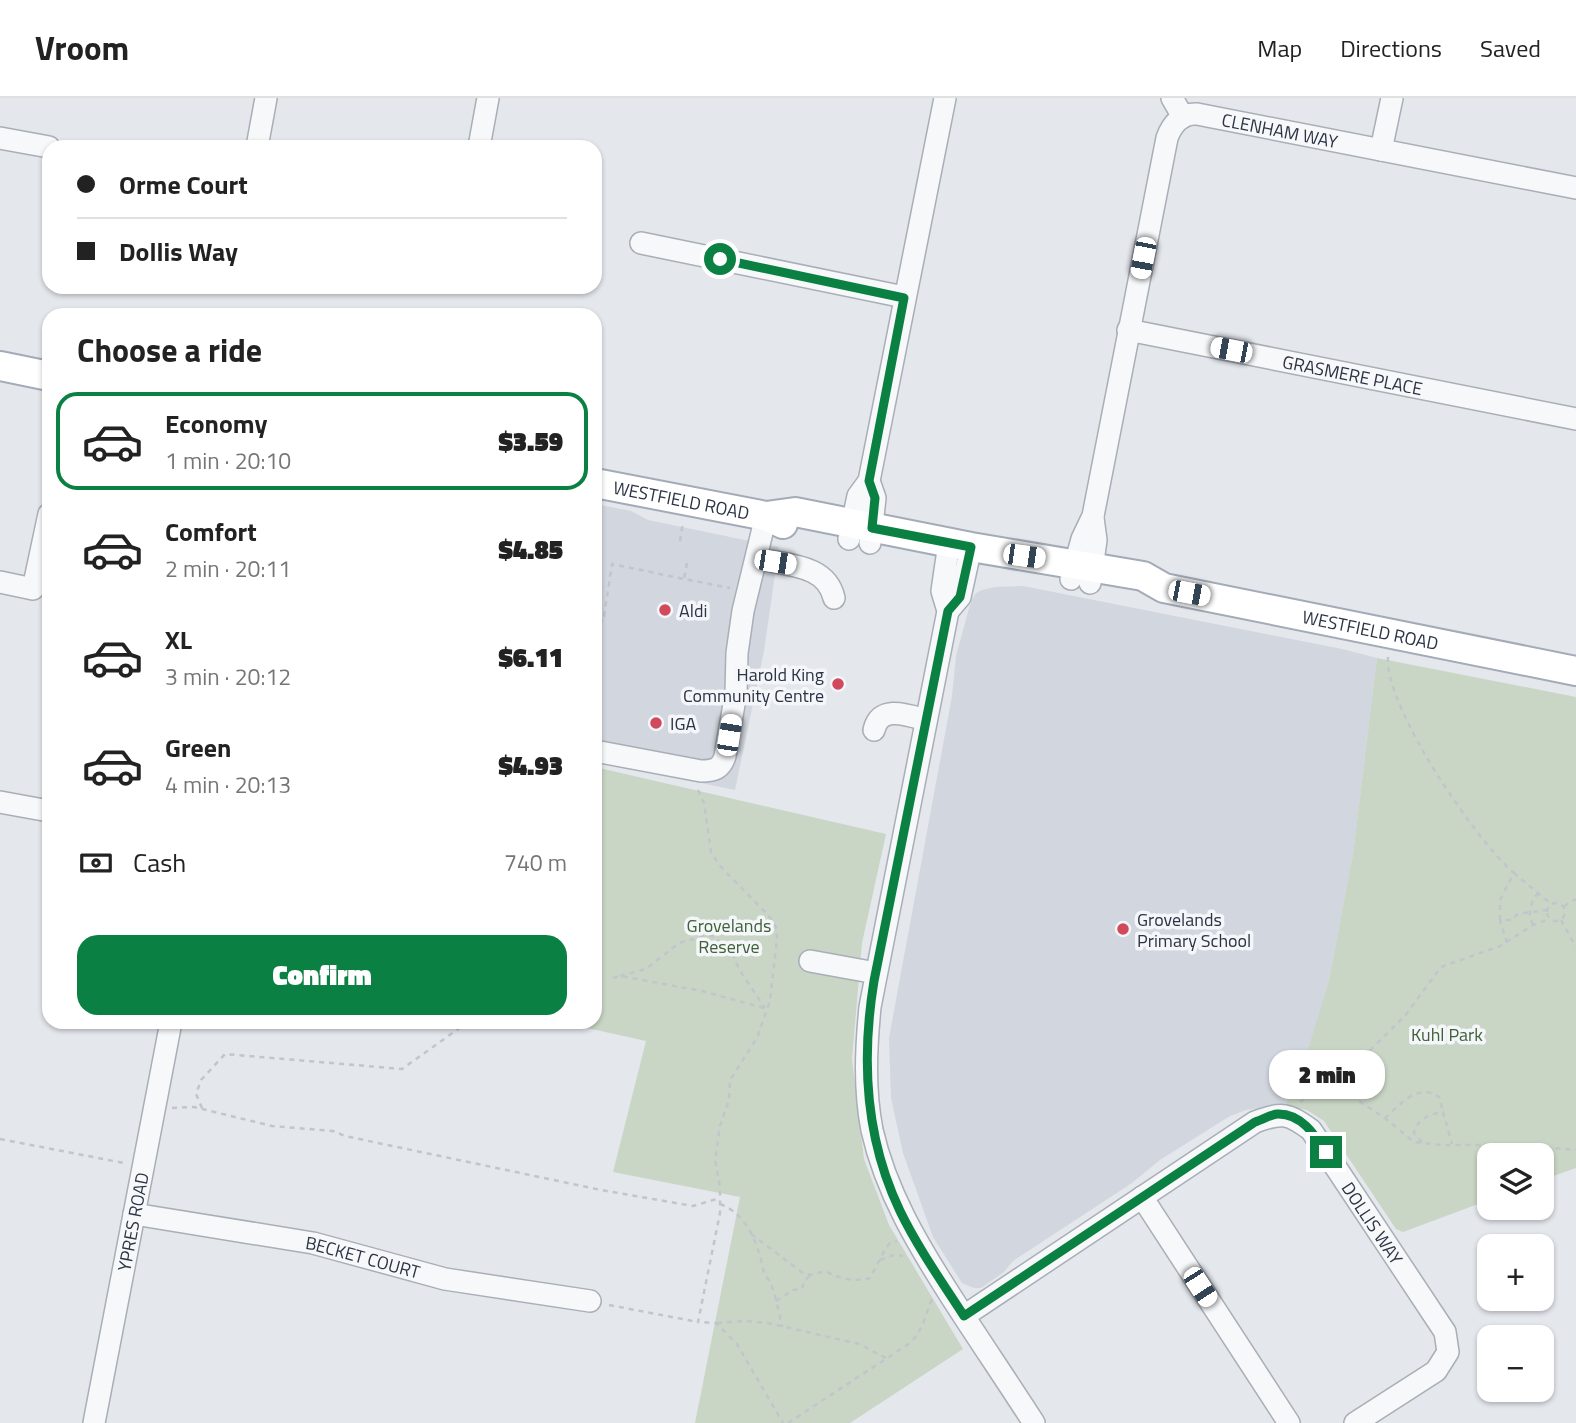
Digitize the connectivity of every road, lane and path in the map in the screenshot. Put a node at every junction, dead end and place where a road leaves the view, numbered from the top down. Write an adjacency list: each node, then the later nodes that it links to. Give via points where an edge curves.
1 (266, 98): 8 (street)
2 (488, 98): 9 (street)
3 (945, 98): 14 (street)
4 (1172, 98): 6 (street)
5 (1392, 98): 11 (street)
6 (1183, 117): 11 (street, CLENHAM WAY, via 1197,114); 15 (street, via 1167,138)
7 (0, 138): 10 (street)
8 (258, 140)
9 (480, 140)
10 (42, 146)
11 (1381, 150): 12 (street, CLENHAM WAY)
12 (1576, 188)
13 (641, 243): 14 (street)
14 (904, 298): 22 (street, via 869,481 858,496)
15 (1128, 330): 18 (street, GRASMERE PLACE); 28 (street)
16 (0, 366): 17 (main road)
17 (42, 375)
18 (1576, 419)
19 (602, 483): 20 (main road, WESTFIELD ROAD)
20 (766, 516): 22 (main road, WESTFIELD ROAD, via 795,513); 26 (street)
21 (683, 522): 23 (path)
22 (860, 534): 25 (main road, WESTFIELD ROAD)
23 (680, 541)
24 (42, 547): 30 (street, via 33,589)
25 (959, 553): 28 (main road, WESTFIELD ROAD); 36 (street, via 960,597 948,611)
26 (757, 558): 31 (street, via 811,570); 38 (street, via 743,611 736,693 721,766 701,771)
27 (687, 563): 29 (path)
28 (1082, 573): 35 (main road, WESTFIELD ROAD, via 1143,576 1164,588)
29 (684, 579): 32 (path); 33 (path, via 612,564)
30 (0, 582)
31 (836, 584)
32 (736, 589)
33 (602, 616)
34 (1389, 648): 42 (path, via 1388,677 1411,732 1486,846)
35 (1576, 671)
36 (926, 720): 37 (street, via 886,714); 56 (street)
37 (874, 730)
38 (602, 752)
39 (697, 790): 59 (path, via 704,803 714,859 776,927)
40 (0, 802): 41 (street)
41 (42, 810)
42 (1514, 873): 43 (path); 50 (path, via 1500,900)
43 (1538, 893): 45 (path); 48 (path)
44 (1576, 899): 46 (path)
45 (1551, 904): 46 (path); 47 (path)
46 (1563, 906): 51 (path)
47 (1546, 910): 48 (path); 49 (path)
48 (1530, 914): 50 (path); 52 (path)
49 (1549, 919): 51 (path); 52 (path)
50 (1500, 920): 53 (path)
51 (1561, 920): 54 (path)
52 (1533, 925): 53 (path)
53 (1507, 943): 62 (path, via 1441,967 1404,1017)
54 (1576, 947)
55 (810, 961): 56 (street)
56 (876, 973): 87 (street, via 866,1059 875,1139 899,1209)
57 (620, 976): 58 (path); 59 (path); 59 (path, via 646,969 679,943 708,935 733,956)
58 (613, 978)
59 (766, 1008): 76 (path, via 757,1038 730,1080 715,1161)
60 (170, 1029): 78 (street, YPRES ROAD)
61 (458, 1029): 65 (path, via 402,1069 225,1054 198,1085 196,1094)
62 (1332, 1083): 63 (path); 67 (path)
63 (1298, 1103)
64 (166, 1109): 65 (path)
65 (204, 1110): 76 (path, via 272,1126 333,1131 440,1157 693,1206)
66 (1443, 1112): 67 (path, via 1439,1097 1426,1093 1403,1100); 68 (path, via 1421,1120); 72 (path)
67 (1385, 1118): 70 (path)
68 (1414, 1133): 70 (path); 71 (path)
69 (0, 1139): 74 (path)
70 (1410, 1139): 71 (path)
71 (1423, 1144): 72 (path)
72 (1452, 1144): 73 (path)
73 (1576, 1150)
74 (131, 1164)
75 (1142, 1197): 87 (street, DOLLIS WAY); 95 (street); 96 (street, DOLLIS WAY, via 1255,1122 1277,1114 1293,1117 1311,1130 1445,1332 1448,1352 1436,1371)
76 (720, 1198): 77 (path)
77 (720, 1204): 79 (path, via 737,1213); 88 (path)
78 (134, 1214): 85 (street, BECKET COURT, via 313,1243 445,1279); 92 (street, YPRES ROAD)
79 (751, 1234): 83 (path, via 796,1269); 86 (path)
80 (902, 1239): 82 (path, via 890,1244)
81 (911, 1254): 82 (path)
82 (880, 1261): 83 (path, via 866,1279 846,1279 825,1270)
83 (811, 1275): 86 (path, via 802,1289)
84 (935, 1293): 91 (path, via 918,1335)
85 (590, 1301): 88 (path)
86 (776, 1301): 90 (path)
87 (964, 1316): 94 (street)
88 (698, 1322): 89 (path)
89 (716, 1323): 90 (path, via 757,1321); 93 (path, via 737,1344)
90 (782, 1326): 91 (path, via 859,1344)
91 (886, 1358): 93 (path)
92 (94, 1423)
93 (785, 1423)
94 (1034, 1423)
95 (1289, 1423)
96 (1356, 1423)

